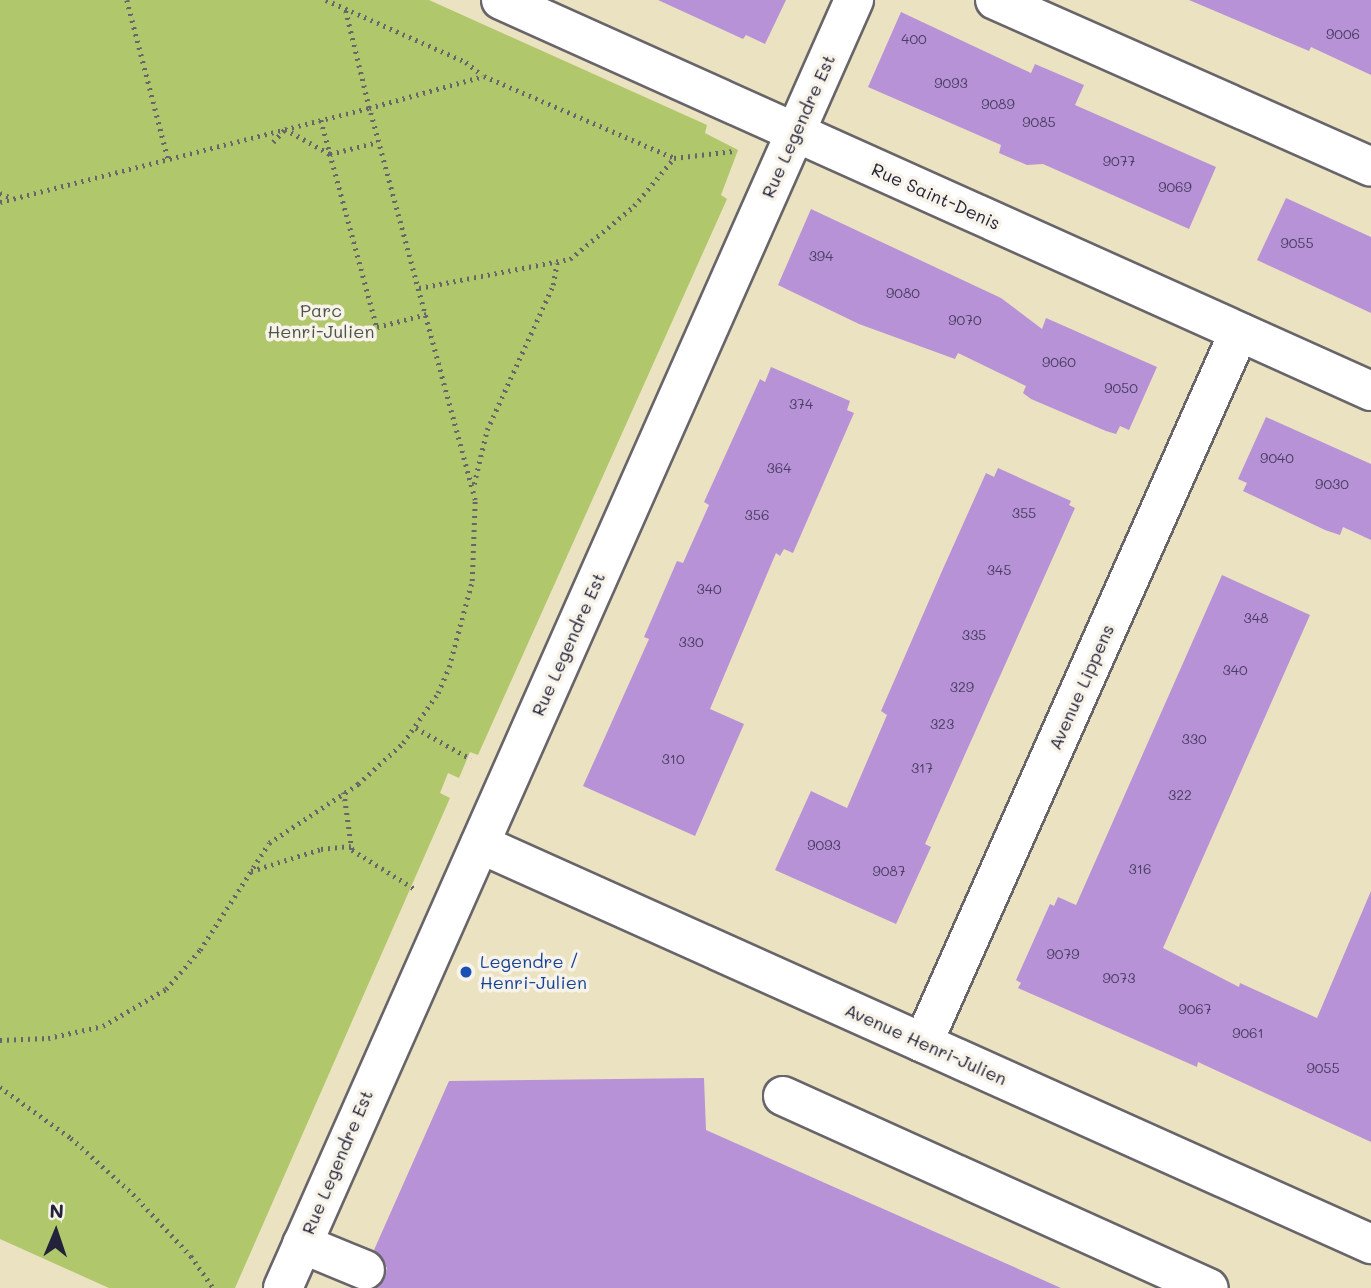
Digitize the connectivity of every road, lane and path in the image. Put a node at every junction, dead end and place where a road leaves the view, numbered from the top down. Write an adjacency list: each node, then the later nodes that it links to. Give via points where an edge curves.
1 (127, 0): 17 (path)
2 (326, 0): 6 (path)
3 (501, 0): 11 (street, Rue Saint-Denis)
4 (854, 0): 11 (street, Rue Legendre Est)
5 (995, 0): 18 (street)
6 (345, 9): 7 (path, via 467,62); 8 (path)
7 (484, 76): 8 (path); 16 (path)
8 (369, 108): 9 (path); 13 (path)
9 (321, 120): 10 (path); 15 (path)
10 (285, 129): 12 (path); 15 (path); 17 (path)
11 (795, 133): 25 (street, Rue Saint-Denis); 31 (street, Rue Legendre Est)
12 (273, 142)
13 (378, 142): 15 (path); 23 (path)
14 (742, 150): 16 (path)
15 (330, 154): 24 (path, via 377,327)
16 (674, 158): 22 (path, via 634,206 570,259)
17 (168, 159): 20 (path)
18 (1371, 167)
19 (0, 192): 20 (path)
20 (14, 199): 21 (path)
21 (0, 202)
22 (557, 263): 23 (path); 27 (path, via 553,285 487,430)
23 (419, 288): 24 (path)
24 (427, 314): 27 (path)
25 (1239, 332): 26 (street, Rue Saint-Denis); 36 (street, Avenue Lippens)
26 (1371, 391)
27 (473, 489): 28 (path, via 475,548 467,611 449,667)
28 (416, 728): 29 (path); 30 (path)
29 (471, 759)
30 (344, 792): 32 (path); 33 (path, via 277,835)
31 (480, 844): 36 (street, Avenue Henri-Julien); 39 (street, Rue Legendre Est)
32 (351, 846): 33 (path, via 321,849); 34 (path, via 358,858)
33 (250, 871): 35 (path, via 200,950 148,1003 103,1026 48,1038)
34 (415, 889)
35 (0, 1040)
36 (923, 1043): 40 (street, Avenue Henri-Julien)
37 (0, 1087): 42 (path, via 71,1138 133,1194 191,1256)
38 (783, 1096): 44 (street)
39 (302, 1244): 41 (street); 43 (street, Rue Legendre Est)
40 (1371, 1244)
41 (365, 1270)
42 (213, 1288)
43 (283, 1288)
44 (1209, 1288)

